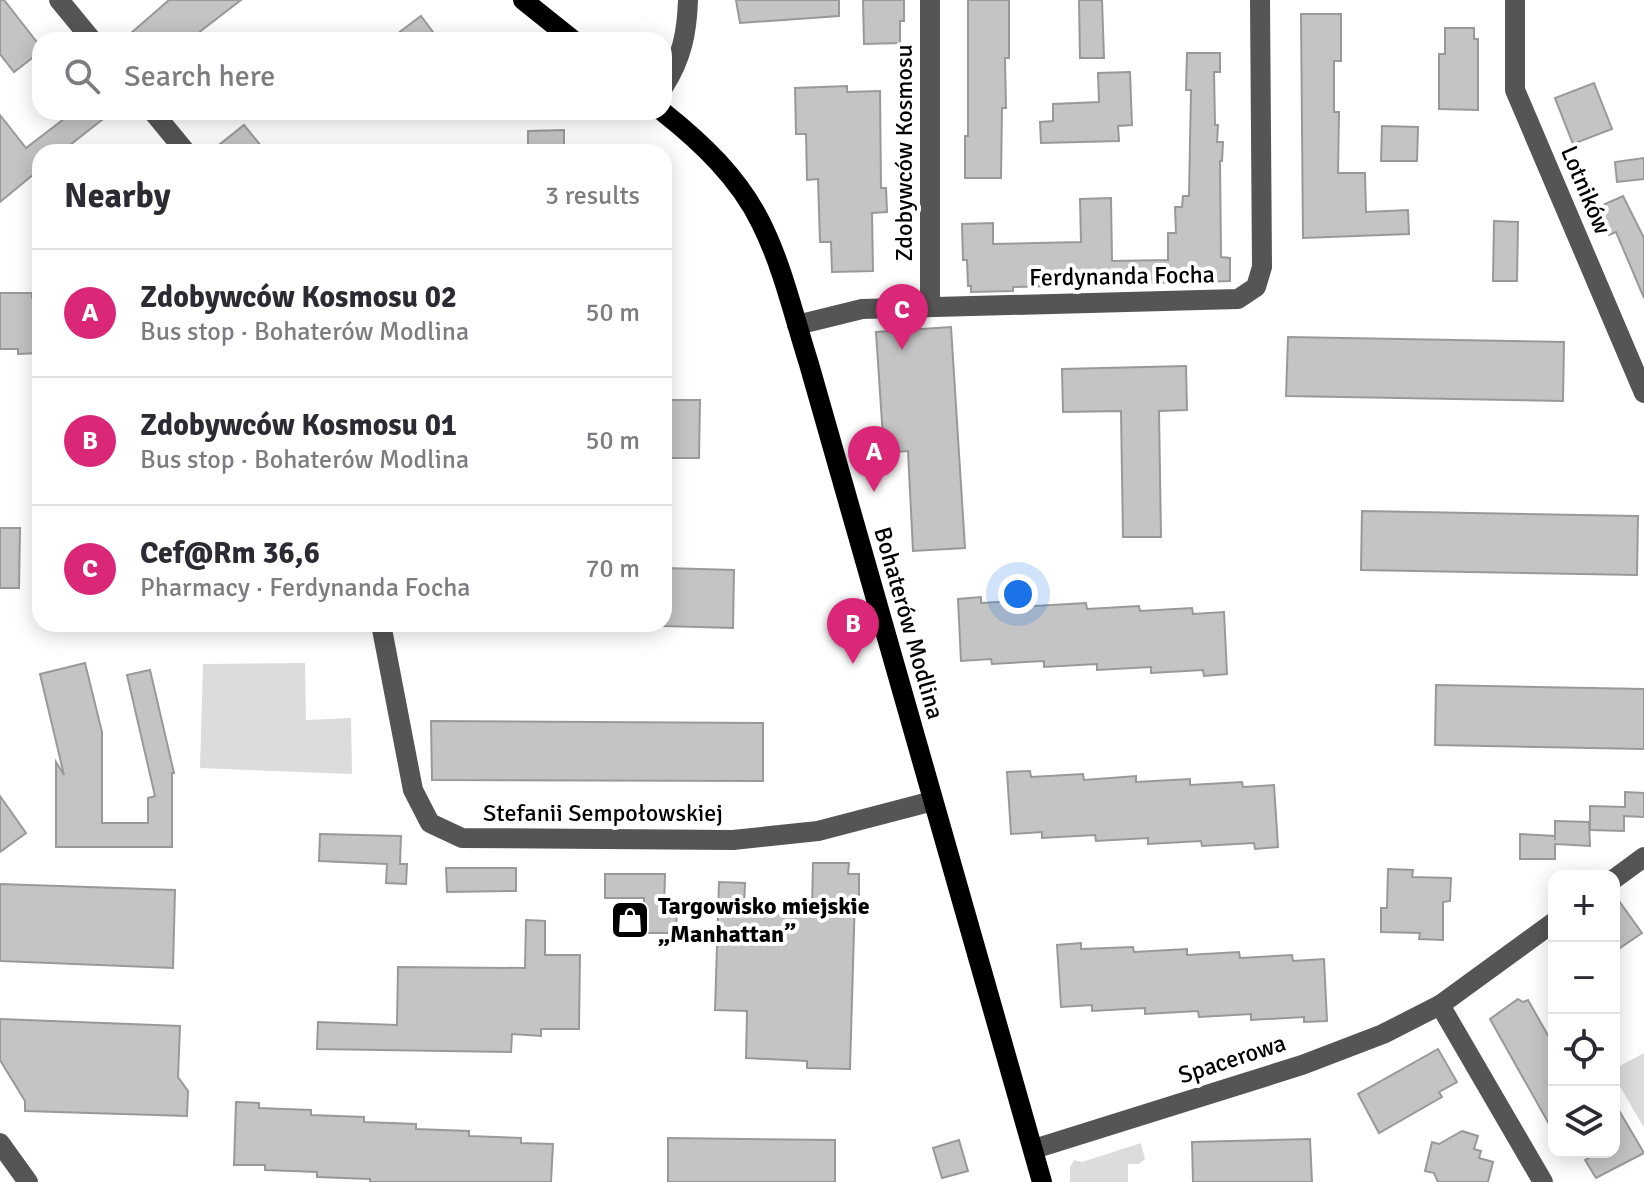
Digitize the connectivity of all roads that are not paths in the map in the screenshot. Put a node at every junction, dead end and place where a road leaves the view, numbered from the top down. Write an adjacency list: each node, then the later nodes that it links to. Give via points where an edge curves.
1 (59, 0): 7 (street)
2 (523, 0): 8 (main road)
3 (688, 0): 9 (street, via 687,33)
4 (930, 0): 13 (street, Zdobywców Kosmosu)
5 (1260, 0): 13 (street, Ferdynanda Focha, via 1262,267 1256,287 1238,299)
6 (1515, 0): 15 (street, Lotników, via 1515,90)
7 (85, 32)
8 (563, 32)
9 (672, 74)
10 (160, 120): 12 (street)
11 (672, 120): 14 (main road, Bohaterów Modlina, via 713,155 761,221)
12 (179, 144)
13 (930, 307): 14 (street, Ferdynanda Focha, via 862,309)
14 (797, 325): 17 (main road, Bohaterów Modlina)
15 (1644, 393)
16 (383, 632): 17 (street, Stefanii Sempołowskiej, via 413,790 430,823 462,838 733,840 818,831)
17 (933, 801): 23 (main road, Bohaterów Modlina)
18 (1644, 857): 19 (street)
19 (1620, 875)
20 (1548, 926): 21 (street, Spacerowa)
21 (1440, 1005): 23 (street, Spacerowa, via 1302,1065); 26 (street)
22 (0, 1143): 24 (street)
23 (1034, 1149): 25 (main road, Bohaterów Modlina)
24 (28, 1182)
25 (1042, 1182)
26 (1543, 1182)

